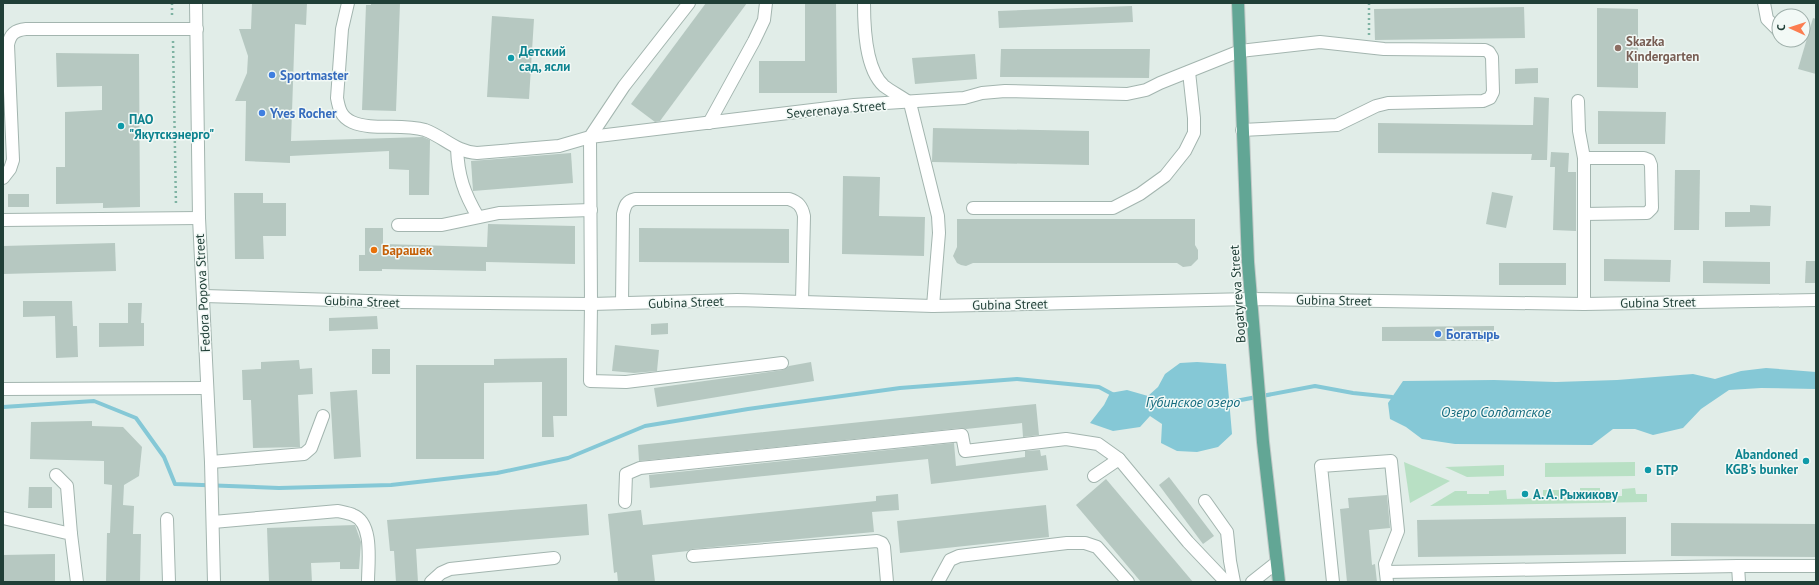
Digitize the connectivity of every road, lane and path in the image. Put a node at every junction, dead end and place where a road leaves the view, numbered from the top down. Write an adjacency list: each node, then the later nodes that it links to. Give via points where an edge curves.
1 (172, 3): 12 (path)
2 (196, 3): 11 (street, Fedora Popova Street)
3 (348, 3): 22 (street, Severenaya Street, via 342,29 337,98 344,117 363,125 425,130)
4 (689, 3): 21 (street, via 624,86)
5 (766, 3): 19 (street, via 764,20)
6 (864, 3): 18 (street, via 864,35 871,65 883,85)
7 (1238, 3): 15 (main road, Bogatyreva Street)
8 (1369, 3): 14 (path)
9 (1764, 3): 10 (street, via 1767,19)
10 (1771, 23)
11 (197, 29): 12 (street); 29 (street, Fedora Popova Street)
12 (173, 30): 13 (street); 30 (path)
13 (8, 31): 24 (street, via 13,160)
14 (1369, 47): 15 (street, Severenaya Street, via 1320,42); 20 (street, Severenaya Street, via 1485,50 1490,52 1492,57 1493,92 1490,98 1483,100 1388,103 1337,124)
15 (1240, 51): 16 (street, Severenaya Street); 20 (main road, Bogatyreva Street)
16 (1189, 72): 18 (street, Severenaya Street, via 1146,90 1128,94 1005,91); 25 (street, via 1194,133 1185,151 1165,176 1140,194 1113,208)
17 (1578, 101): 23 (street, via 1579,131)
18 (910, 103): 19 (street, Severenaya Street, via 854,105); 40 (street, via 938,216)
19 (709, 123): 21 (street, Severenaya Street)
20 (1242, 130): 34 (main road, Bogatyreva Street)
21 (590, 137): 22 (street, Severenaya Street, via 559,146 477,153 467,153); 26 (street)
22 (457, 148): 28 (street, via 466,198)
23 (1584, 158): 27 (street); 27 (street, via 1649,160 1652,208 1647,214)
24 (3, 178)
25 (973, 208)
26 (591, 210): 28 (street, via 499,213); 37 (street)
27 (1584, 214): 39 (street)
28 (478, 217): 32 (street, via 442,225)
29 (198, 218): 30 (street); 33 (street, Fedora Popova Street)
30 (176, 219): 31 (street)
31 (3, 220)
32 (398, 225)
33 (204, 296): 37 (street, Gubina Street); 42 (street, Fedora Popova Street)
34 (1251, 299): 39 (street, Gubina Street); 40 (street, Gubina Street); 57 (main road, Bogatyreva Street)
35 (1816, 300): 39 (street, Gubina Street)
36 (802, 302): 38 (street, Gubina Street, via 737,300); 38 (street, via 804,216 796,201 635,199 629,201 623,214); 40 (street, Gubina Street)
37 (591, 304): 38 (street, Gubina Street); 41 (street, via 590,381 626,382)
38 (622, 304)
39 (1584, 304)
40 (933, 306)
41 (782, 363)
42 (206, 388): 43 (street); 46 (street, Fedora Popova Street)
43 (3, 389)
44 (323, 416): 46 (street, via 311,448 304,454)
45 (1119, 459): 48 (street); 50 (street, via 1098,444 1066,439 965,451 962,435 640,468 626,474); 69 (street, via 1188,542)
46 (211, 462): 53 (street, Fedora Popova Street)
47 (56, 476): 54 (street, via 67,486)
48 (1094, 476)
49 (1205, 501): 70 (street, via 1227,532)
50 (625, 502)
51 (3, 518): 54 (street)
52 (167, 519): 62 (street)
53 (214, 522): 63 (street, Fedora Popova Street); 64 (street, via 338,511 354,515 362,521 367,532)
54 (71, 534): 61 (street)
55 (694, 556): 66 (street, via 877,541 884,547)
56 (554, 558): 65 (street, via 450,570 441,573)
57 (1276, 563): 71 (street); 72 (main road, Bogatyreva Street)
58 (1738, 566): 59 (street); 60 (street); 74 (street)
59 (1816, 566)
60 (1387, 577): 73 (street, via 1385,564 1398,531 1391,461 1321,466)
61 (77, 582)
62 (169, 582)
63 (214, 582)
64 (368, 582)
65 (431, 582)
66 (887, 582)
67 (938, 582): 68 (street, via 950,560 960,556 1085,542 1097,547)
68 (1128, 582)
69 (1226, 582)
70 (1234, 582)
71 (1252, 582)
72 (1279, 582)
73 (1333, 582)
74 (1739, 582)

